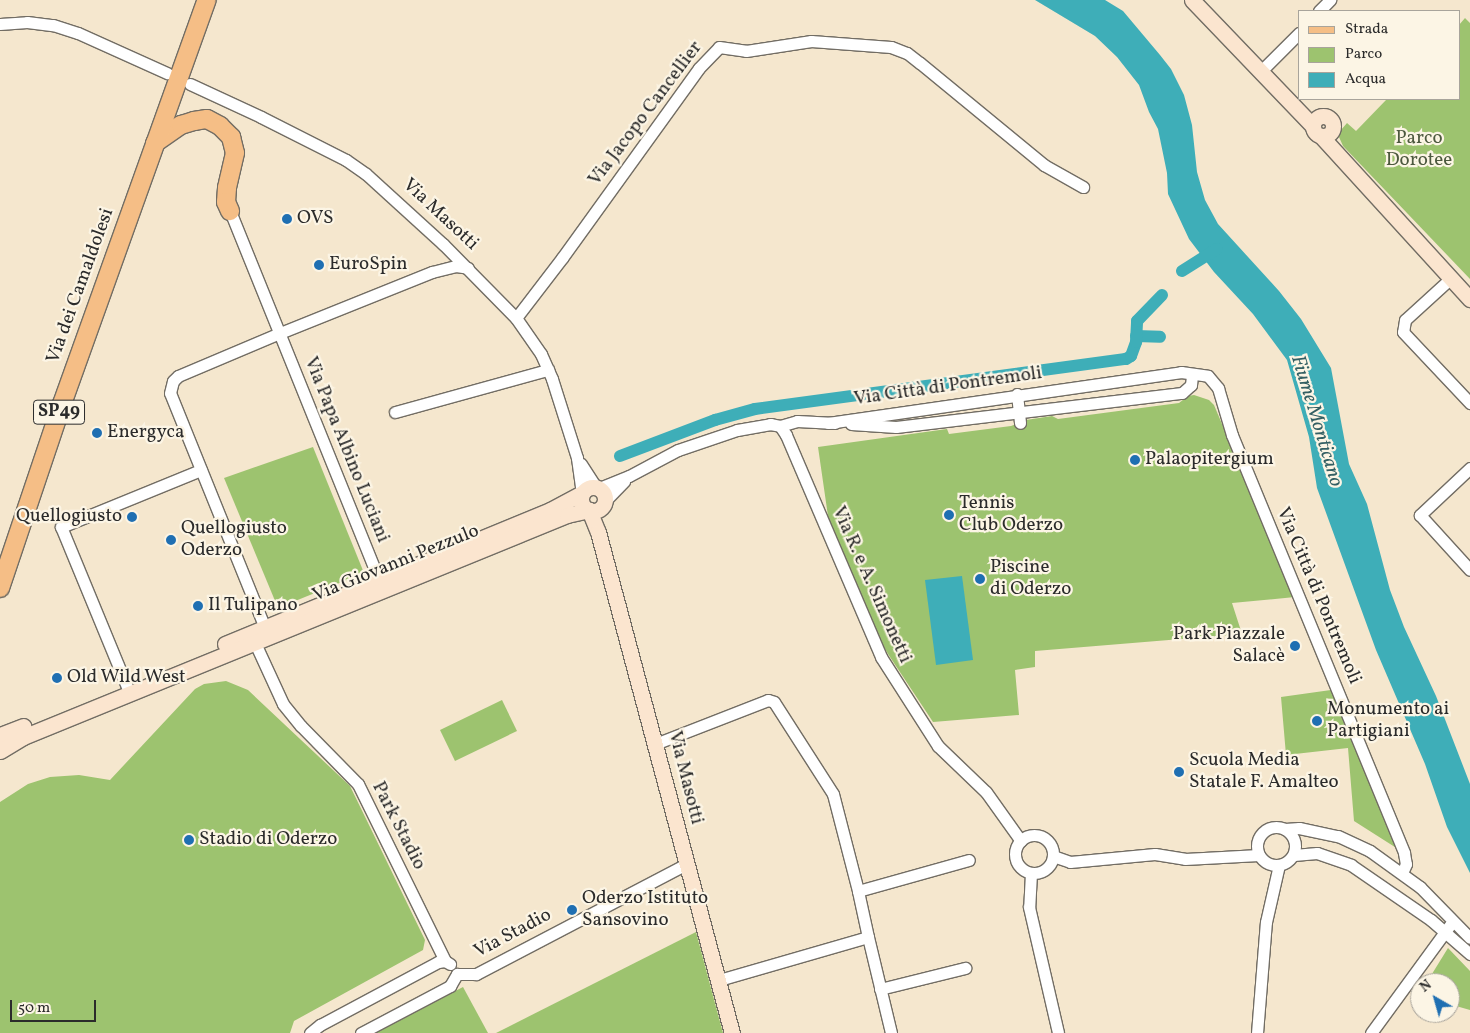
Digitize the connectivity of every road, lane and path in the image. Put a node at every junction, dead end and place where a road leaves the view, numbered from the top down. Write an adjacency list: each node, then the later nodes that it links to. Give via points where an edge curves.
1 (207, 0): 10 (main road, Via dei Camaldolesi / SP49)
2 (1192, 0): 7 (street)
3 (1330, 0): 4 (street)
4 (1320, 10)
5 (0, 24): 8 (street, via 27,22 53,25)
6 (1298, 34): 7 (street)
7 (1261, 71): 16 (street, via 1317,125 1338,154)
8 (167, 73)
9 (190, 84): 13 (street, Via Masotti, via 346,160 366,174)
10 (155, 143): 12 (main road, via 194,120 207,119 220,126 231,137 235,153 227,188 226,202); 35 (main road, Via dei Camaldolesi / SP49)
11 (1083, 187): 18 (street, Via Jacopo Cancellier, via 1044,165 920,63 891,47 811,41 746,51 719,47 682,90)
12 (230, 211): 19 (street, Via Papa Albino Luciani)
13 (443, 244): 14 (street, Via Masotti); 15 (street, via 442,261)
14 (468, 268): 15 (street, via 456,266); 18 (street, Via Masotti)
15 (432, 272): 19 (street)
16 (1451, 278): 17 (street); 23 (street, via 1405,320 1403,332)
17 (1470, 299)
18 (516, 318): 20 (street, Via Masotti)
19 (280, 333): 31 (street, via 178,376 173,381 170,393); 34 (street, Via Papa Albino Luciani)
20 (548, 370): 25 (street); 32 (street, Via Masotti, via 577,458)
21 (1192, 375): 22 (street, Via Città di Pontremoli, via 1181,372); 26 (street, Via Città di Pontremoli, via 1191,385 1182,393); 51 (street, Via Città di Pontremoli, via 1208,376 1218,388 1232,434 1404,853 1406,864)
22 (1017, 394): 24 (street, Via Città di Pontremoli); 26 (street)
23 (1470, 403)
24 (905, 411): 27 (street, Via Città di Pontremoli); 29 (street)
25 (395, 412)
26 (1020, 418): 29 (street, Via Città di Pontremoli)
27 (828, 423): 28 (street, Via Città di Pontremoli, via 797,421); 29 (street, Via Città di Pontremoli)
28 (780, 426): 32 (street, Via Città di Pontremoli, via 770,424 737,430 678,450); 43 (street, Via R. e A. Simonetti, via 881,657 938,746 980,786)
29 (900, 426)
30 (1470, 468): 33 (street, via 1420,515)
31 (201, 470): 36 (street); 38 (street, via 61,527)
32 (595, 498): 34 (street, Via Giovanni Pezzulo, via 550,510); 40 (street, Via Masotti, via 598,532)
33 (1470, 570)
34 (382, 586): 36 (street, Via Giovanni Pezzulo); 37 (street, Via Giovanni Pezzulo)
35 (0, 588)
36 (265, 628): 38 (street, Via Giovanni Pezzulo)
37 (255, 643): 38 (street, Via Giovanni Pezzulo); 58 (street, Park Stadio, via 283,704 358,784)
38 (128, 689): 39 (street, Via Giovanni Pezzulo); 41 (street, Via Giovanni Pezzulo, via 12,742)
39 (0, 735)
40 (655, 744): 48 (street, Via Masotti); 52 (street, via 768,700 774,702 833,794)
41 (0, 751)
42 (1285, 829): 44 (street, via 1274,827 1263,832 1257,843); 45 (street, via 1294,837); 51 (street, via 1315,831 1355,842)
43 (1021, 841): 46 (street, via 1031,836 1043,838 1051,845); 50 (street, via 1016,857 1021,868)
44 (1259, 855): 46 (street, via 1185,859 1155,854 1070,862); 49 (street, via 1267,863)
45 (1294, 855): 49 (street); 54 (street, via 1317,853 1351,866)
46 (1053, 856): 50 (street, via 1043,871)
47 (969, 860): 52 (street)
48 (686, 864): 60 (street, Via Stadio, via 476,974); 61 (street, Via Masotti)
49 (1279, 865): 69 (street, via 1266,922)
50 (1031, 873): 68 (street, via 1029,907)
51 (1402, 873): 53 (street)
52 (858, 891): 55 (street)
53 (1451, 917): 54 (street); 56 (street)
54 (1440, 928): 57 (street); 70 (street)
55 (868, 937): 61 (street); 62 (street)
56 (1470, 938)
57 (1470, 954)
58 (445, 961): 60 (street, Park Stadio); 63 (street)
59 (965, 968): 62 (street)
60 (457, 974): 65 (street, Via Stadio, via 450,986)
61 (718, 980): 66 (street, Via Masotti)
62 (880, 989): 67 (street)
63 (322, 1028): 64 (street)
64 (310, 1033)
65 (362, 1033)
66 (732, 1033)
67 (891, 1033)
68 (1058, 1033)
69 (1257, 1033)
70 (1371, 1033)

